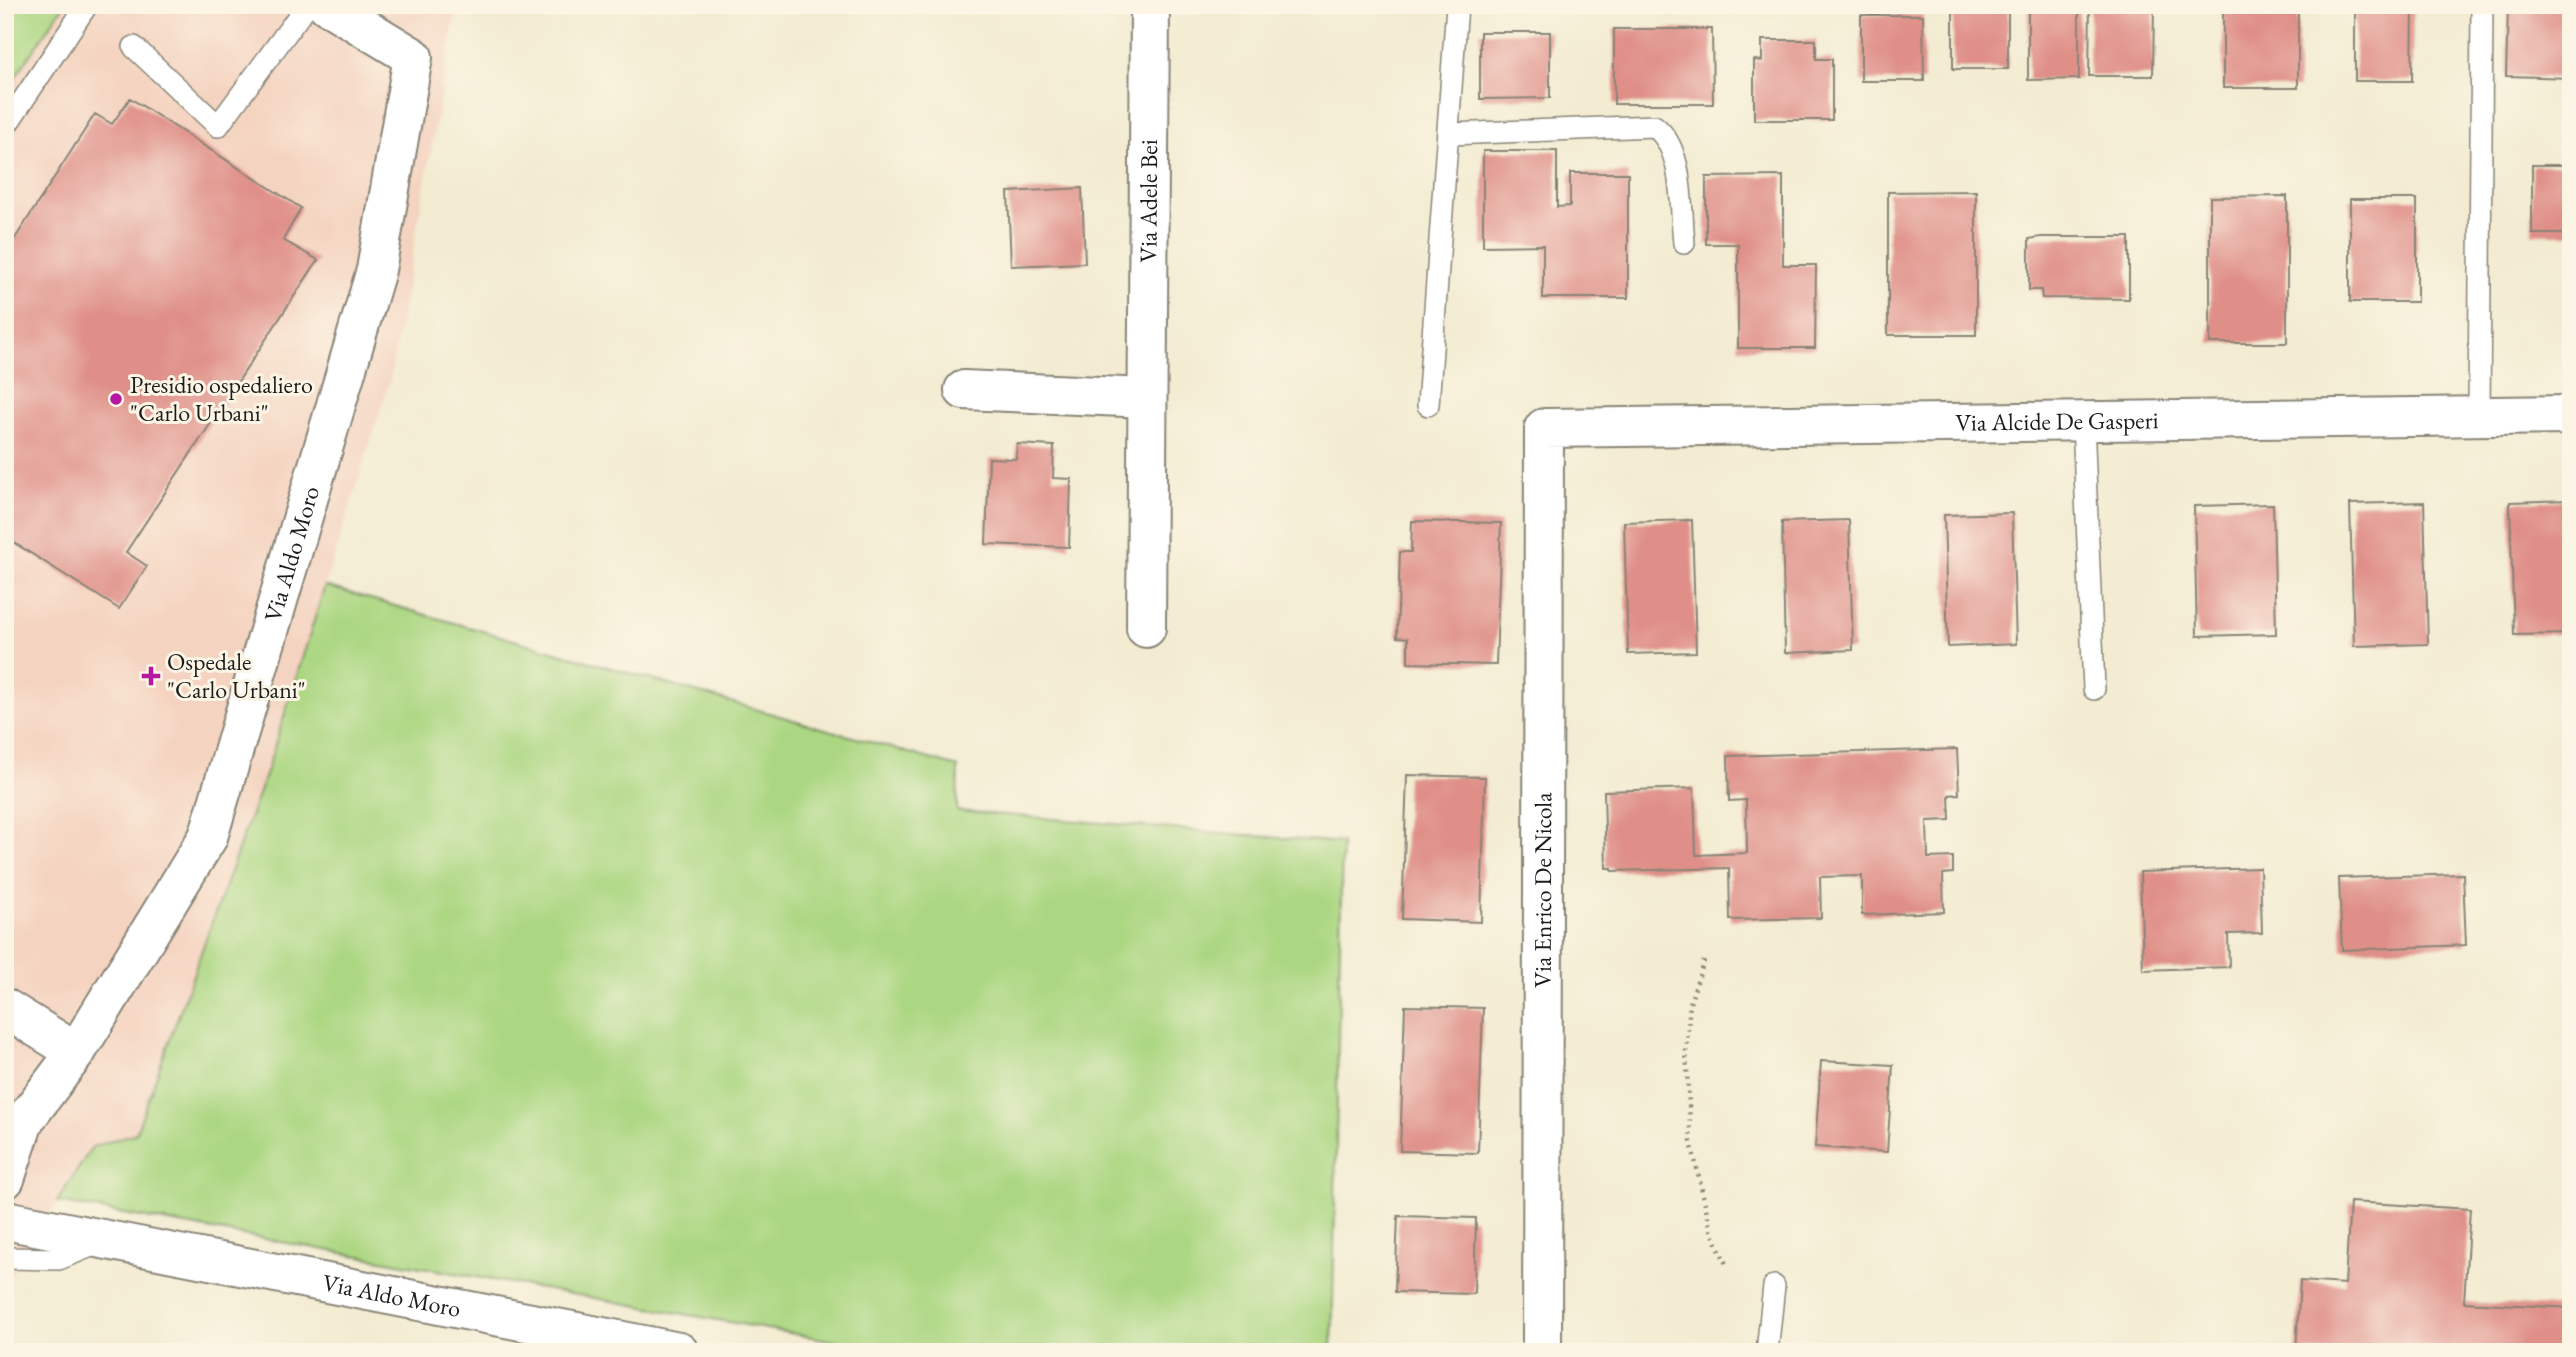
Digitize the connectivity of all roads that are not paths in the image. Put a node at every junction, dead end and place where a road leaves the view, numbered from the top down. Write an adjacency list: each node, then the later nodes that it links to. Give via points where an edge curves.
1 (87, 5): 8 (lane)
2 (307, 5): 7 (lane, via 218,126)
3 (327, 5): 21 (street, Via Aldo Moro, via 413,57 376,270 208,837)
4 (1150, 5): 12 (street, Via Adele Bei)
5 (1457, 5): 9 (lane)
6 (2482, 5): 15 (lane)
7 (134, 47)
8 (5, 127)
9 (1450, 134): 10 (lane, via 1654,126 1664,133 1674,155); 13 (lane)
10 (1684, 243)
11 (964, 390): 12 (street)
12 (1147, 398): 18 (street, Via Adele Bei)
13 (1428, 404)
14 (2571, 415): 15 (street, Via Alcide De Gasperi)
15 (2479, 416): 16 (street, Via Alcide De Gasperi)
16 (2083, 421): 17 (street, Via Alcide De Gasperi); 19 (lane)
17 (1544, 428): 28 (street, Via Enrico De Nicola)
18 (1146, 628)
19 (2094, 689)
20 (5, 1009): 21 (street)
21 (76, 1052): 22 (street, Via Aldo Moro, via 24,1121)
22 (5, 1179)
23 (5, 1220): 24 (street, Via Aldo Moro)
24 (105, 1241): 25 (lane, via 60,1259); 27 (street, Via Aldo Moro)
25 (5, 1258)
26 (1774, 1286): 29 (lane)
27 (679, 1352)
28 (1542, 1352)
29 (1767, 1352)

